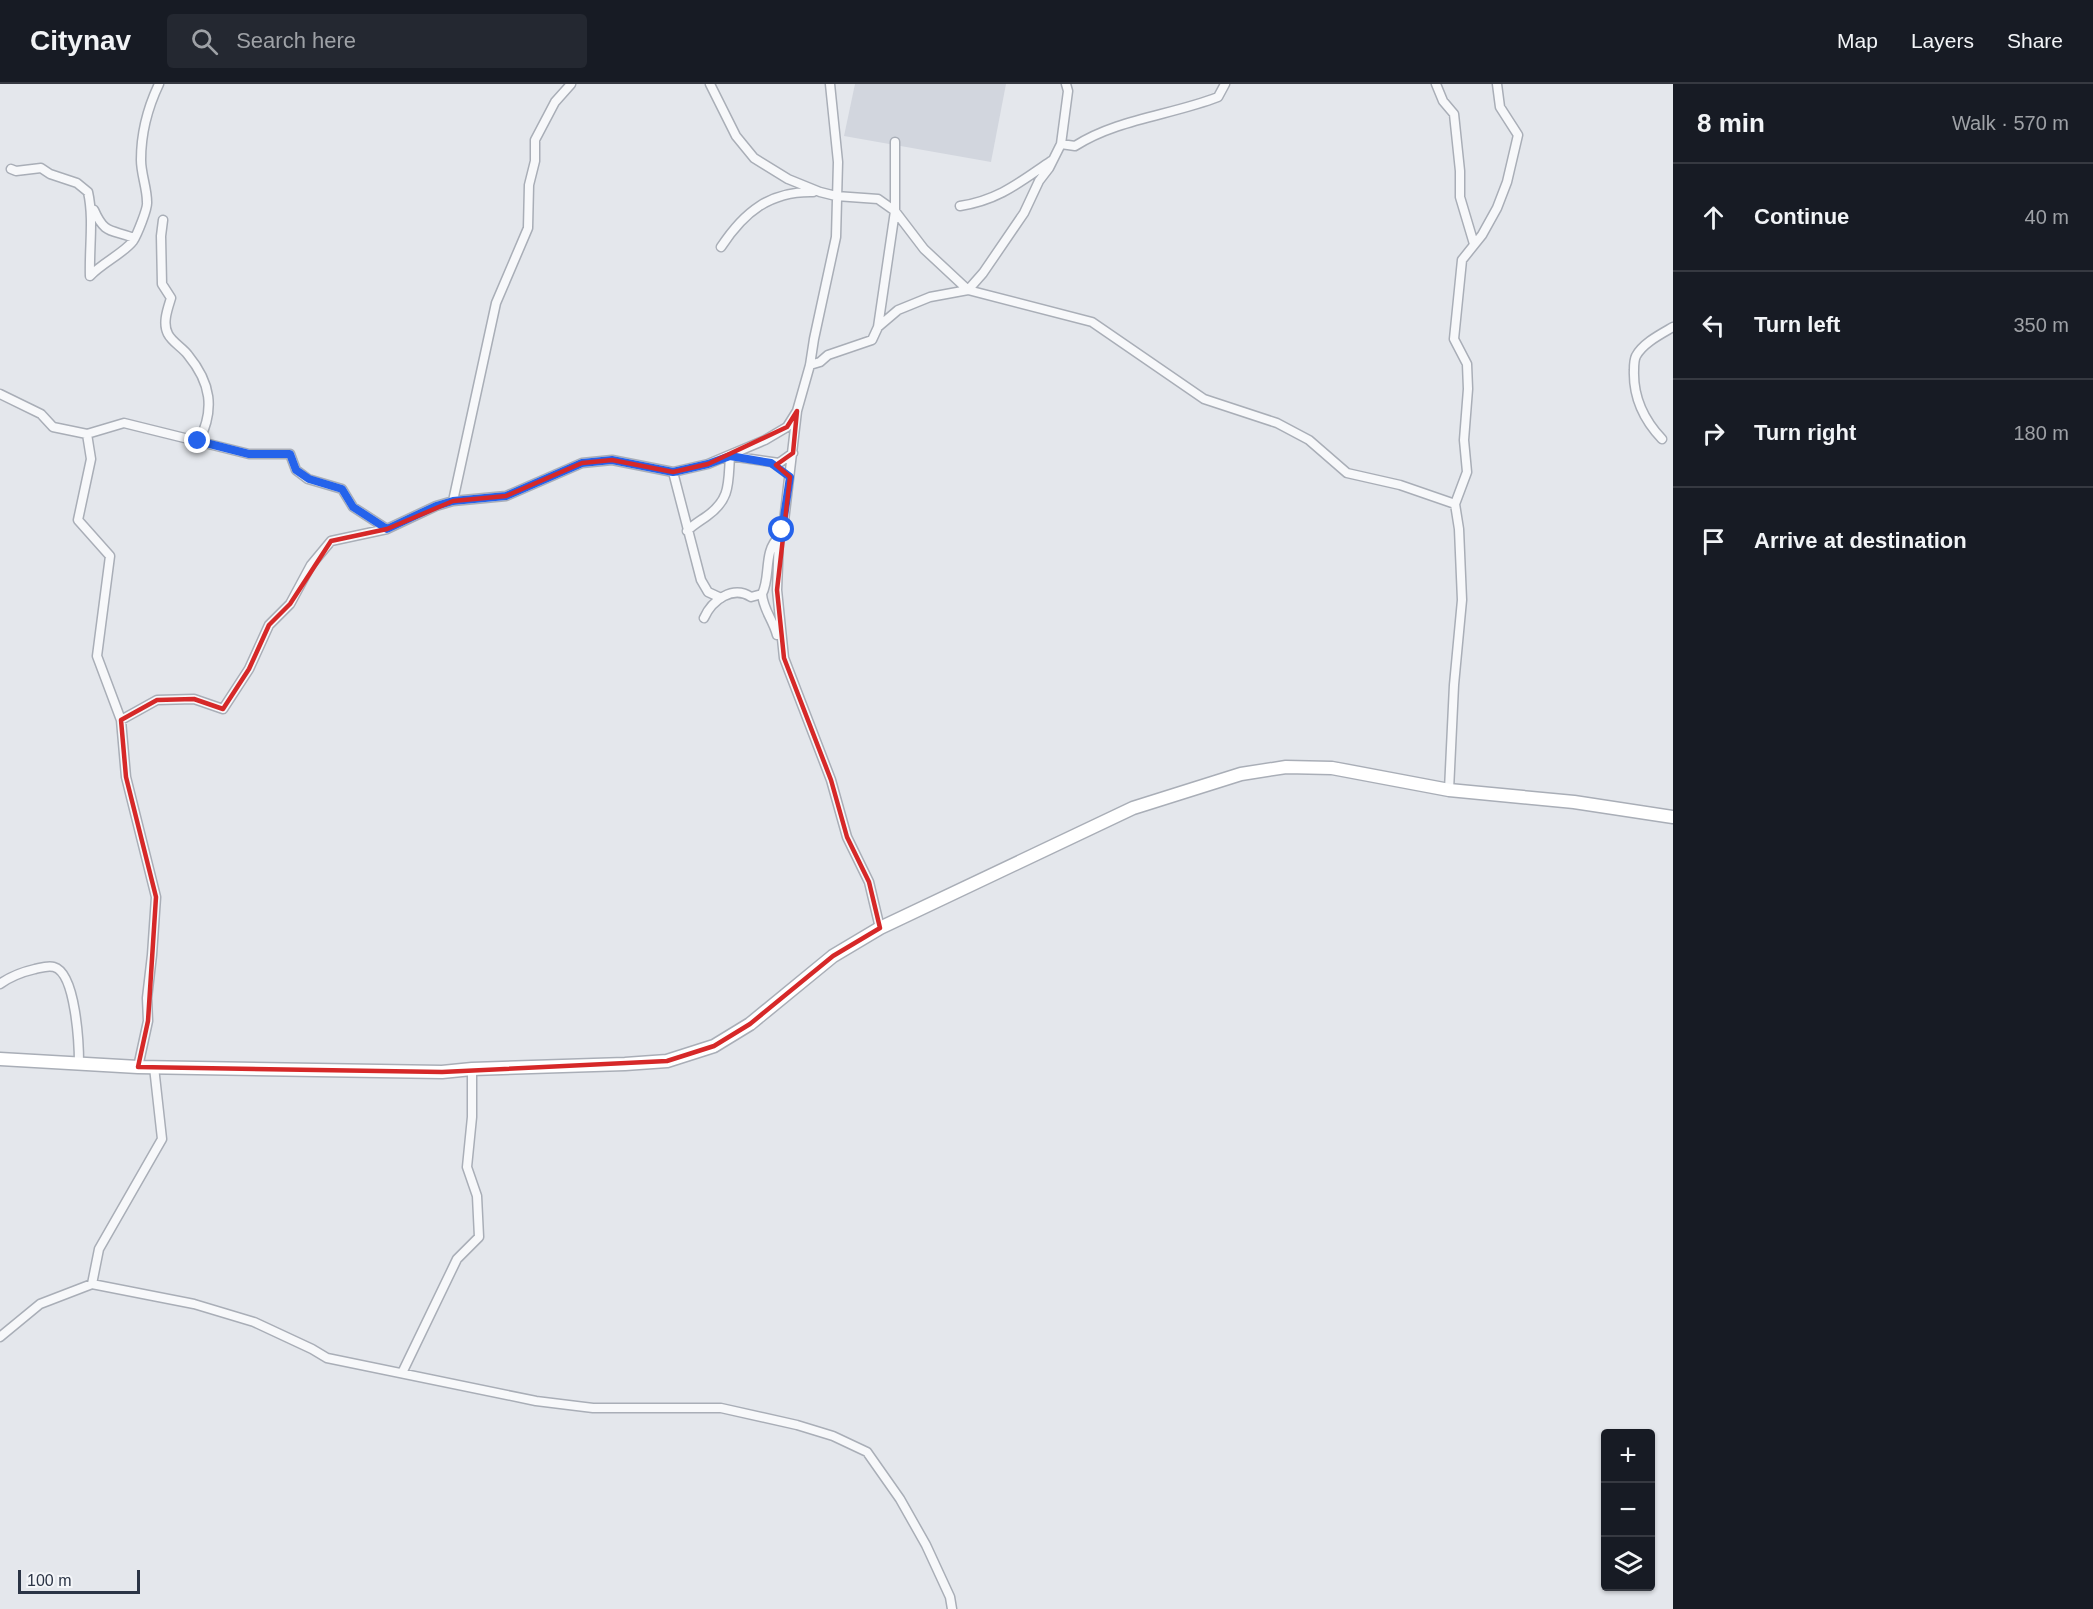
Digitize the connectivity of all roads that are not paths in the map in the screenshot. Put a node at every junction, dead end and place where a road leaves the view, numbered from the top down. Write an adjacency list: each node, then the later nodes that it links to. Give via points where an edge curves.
1 (571, 84): 36 (street, via 555,102 535,140 528,228 496,303)
2 (710, 84): 13 (street, via 736,136 754,158 788,179)
3 (830, 84): 14 (street, via 838,162)
4 (1066, 84): 10 (street)
5 (1225, 84): 10 (street, via 1218,97 1201,104 1093,135 1075,146)
6 (1436, 84): 20 (street, via 1454,114 1460,197)
7 (1497, 84): 20 (street, via 1500,107 1518,135 1497,208)
8 (158, 85): 19 (street, via 142,146 142,177 148,203)
9 (896, 142): 17 (street)
10 (1061, 144): 11 (street)
11 (1052, 161): 16 (street, via 993,198); 22 (street, via 1024,213)
12 (10, 169): 15 (street, via 41,168 77,183 88,192)
13 (820, 192): 14 (street); 21 (street, via 795,192 766,201 732,229)
14 (836, 196): 17 (street, via 878,199); 25 (street, via 836,237)
15 (91, 204): 19 (street, via 100,225); 19 (street, via 90,276)
16 (960, 206)
17 (895, 212): 22 (street, via 924,249); 23 (street)
18 (163, 220): 30 (street, via 162,284 171,298 166,321 168,334 200,371 210,405 205,431)
19 (134, 238)
20 (1474, 244): 37 (street, via 1462,260 1455,329 1455,339 1467,364 1468,389 1464,440 1467,472)
21 (721, 247)
22 (968, 290): 23 (street, via 930,297 898,310); 37 (street, via 1092,322 1204,399 1276,423 1309,440 1347,473 1400,485)
23 (878, 327): 25 (street, via 872,340 828,355)
24 (1673, 327): 29 (street, via 1634,358 1634,391 1639,406)
25 (810, 366): 27 (street)
26 (0, 394): 28 (street, via 41,414 53,427)
27 (797, 411): 31 (street); 32 (street, via 787,427)
28 (87, 434): 30 (street, via 124,423); 45 (street, via 91,459 78,520 110,556 97,656)
29 (1662, 439)
30 (198, 441): 38 (street, via 249,454 290,454 296,470 309,479 342,489 353,507)
31 (793, 453): 33 (street, via 779,463); 35 (street)
32 (730, 456): 33 (street); 34 (street); 39 (street, via 725,497)
33 (771, 463): 35 (street)
34 (673, 472): 36 (street, via 612,460 582,463 506,496); 39 (street)
35 (790, 477): 40 (street)
36 (453, 501): 38 (street)
37 (1455, 504): 46 (street, via 1462,600)
38 (387, 529): 45 (street, via 331,541 311,565 290,604 269,625 249,669 223,709 194,699 157,700)
39 (687, 531): 42 (street, via 701,580 708,592)
40 (779, 537): 41 (street, via 772,546); 44 (street, via 777,590)
41 (762, 594): 42 (street, via 751,597 734,592); 44 (street)
42 (721, 598): 43 (street)
43 (704, 618)
44 (784, 658): 48 (street, via 831,780 847,837 869,882)
45 (120, 720): 52 (street, via 126,777 156,897 148,1021)
46 (1449, 790): 47 (main road, via 1574,802); 48 (main road, via 1332,768 1286,767 1241,774 1133,808)
47 (1673, 817)
48 (880, 928): 54 (main road, via 833,956 750,1024 714,1046 667,1061)
49 (0, 984): 51 (street, via 21,972 42,968 54,967 64,975 79,1037)
50 (0, 1059): 51 (main road)
51 (79, 1064): 52 (main road)
52 (138, 1067): 53 (main road)
53 (154, 1067): 54 (main road, via 442,1072); 55 (street, via 162,1140 99,1250)
54 (472, 1069): 57 (street, via 467,1167 477,1196 479,1237 457,1259)
55 (92, 1284): 56 (street, via 40,1304); 57 (street, via 194,1304 254,1322 327,1358)
56 (0, 1336)
57 (402, 1373): 58 (street, via 536,1401 593,1408 721,1408 833,1436 867,1452 900,1499 926,1545)
58 (952, 1609)

